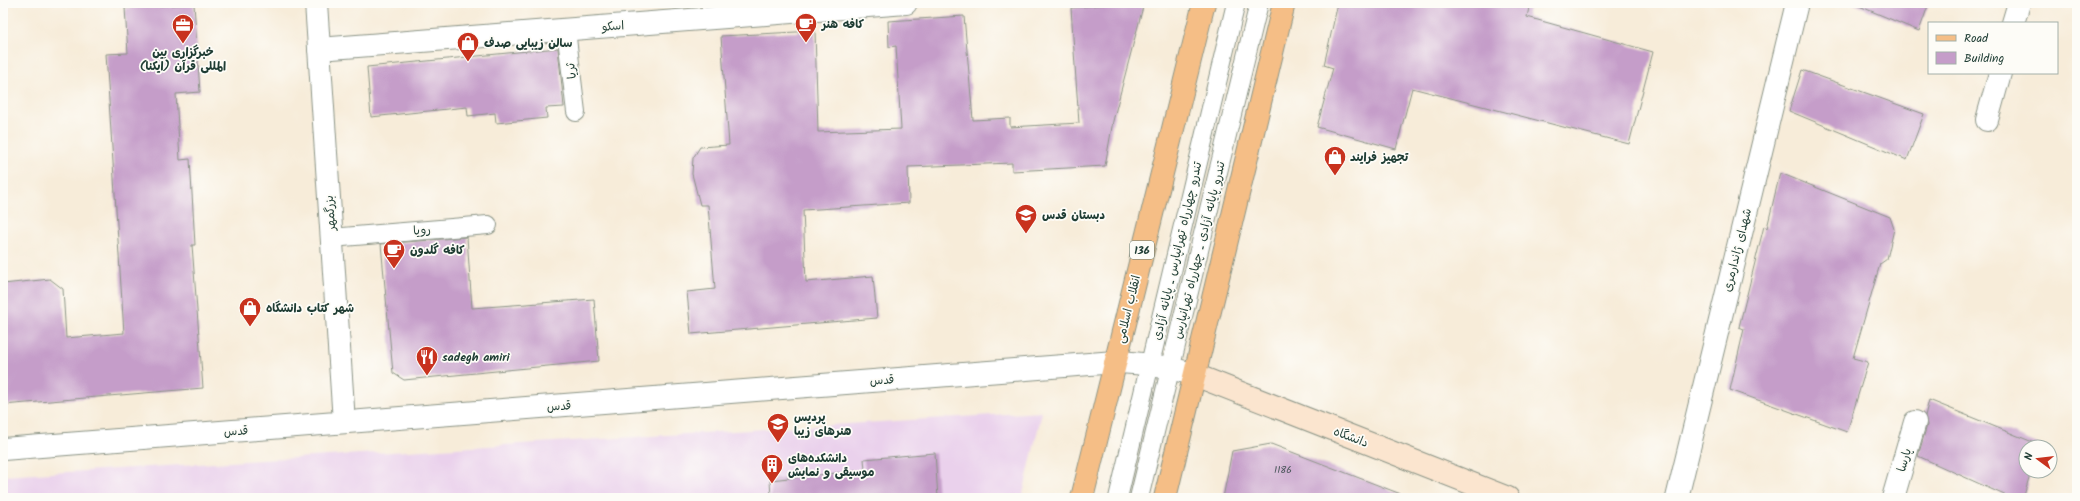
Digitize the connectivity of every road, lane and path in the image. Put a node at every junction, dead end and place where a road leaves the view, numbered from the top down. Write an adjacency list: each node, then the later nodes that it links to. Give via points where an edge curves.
1 (316, 3): 11 (street, بزرگمهر)
2 (906, 3): 10 (street, اسکو)
3 (1204, 3): 17 (main road, انقلاب اسلامی / 136)
4 (1236, 3): 18 (lane, تندرو چهارراه تهرانپارس ـ پایانه آزادی)
5 (1259, 3): 18 (lane, تندرو پایانه آزادی ـ چهارراه تهرانپارس)
6 (1284, 3): 19 (main road)
7 (1797, 3): 29 (street, شهدای ژاندارمری)
8 (2019, 3): 9 (street)
9 (2013, 22)
10 (566, 30): 11 (street, اسکو); 13 (lane, ثریا)
11 (319, 49): 16 (street, بزرگمهر)
12 (2000, 74): 14 (street)
13 (576, 112)
14 (1987, 120)
15 (488, 225): 16 (lane, رویا)
16 (331, 238): 20 (street, بزرگمهر)
17 (1115, 362): 18 (street, قدس); 20 (street, قدس); 24 (main road, انقلاب اسلامی / 136)
18 (1160, 365): 19 (street, قدس); 25 (lane, تندرو چهارراه تهرانپارس ـ پایانه آزادی); 26 (lane, تندرو پایانه آزادی ـ چهارراه تهرانپارس)
19 (1195, 376): 23 (main road, دانشگاه); 27 (main road)
20 (344, 422): 22 (street, قدس)
21 (1915, 422): 30 (street, پارسا)
22 (3, 449)
23 (1482, 493): 28 (main road, دانشگاه)
24 (1082, 498)
25 (1118, 498)
26 (1139, 498)
27 (1165, 498)
28 (1508, 498)
29 (1677, 498)
30 (1893, 498)

